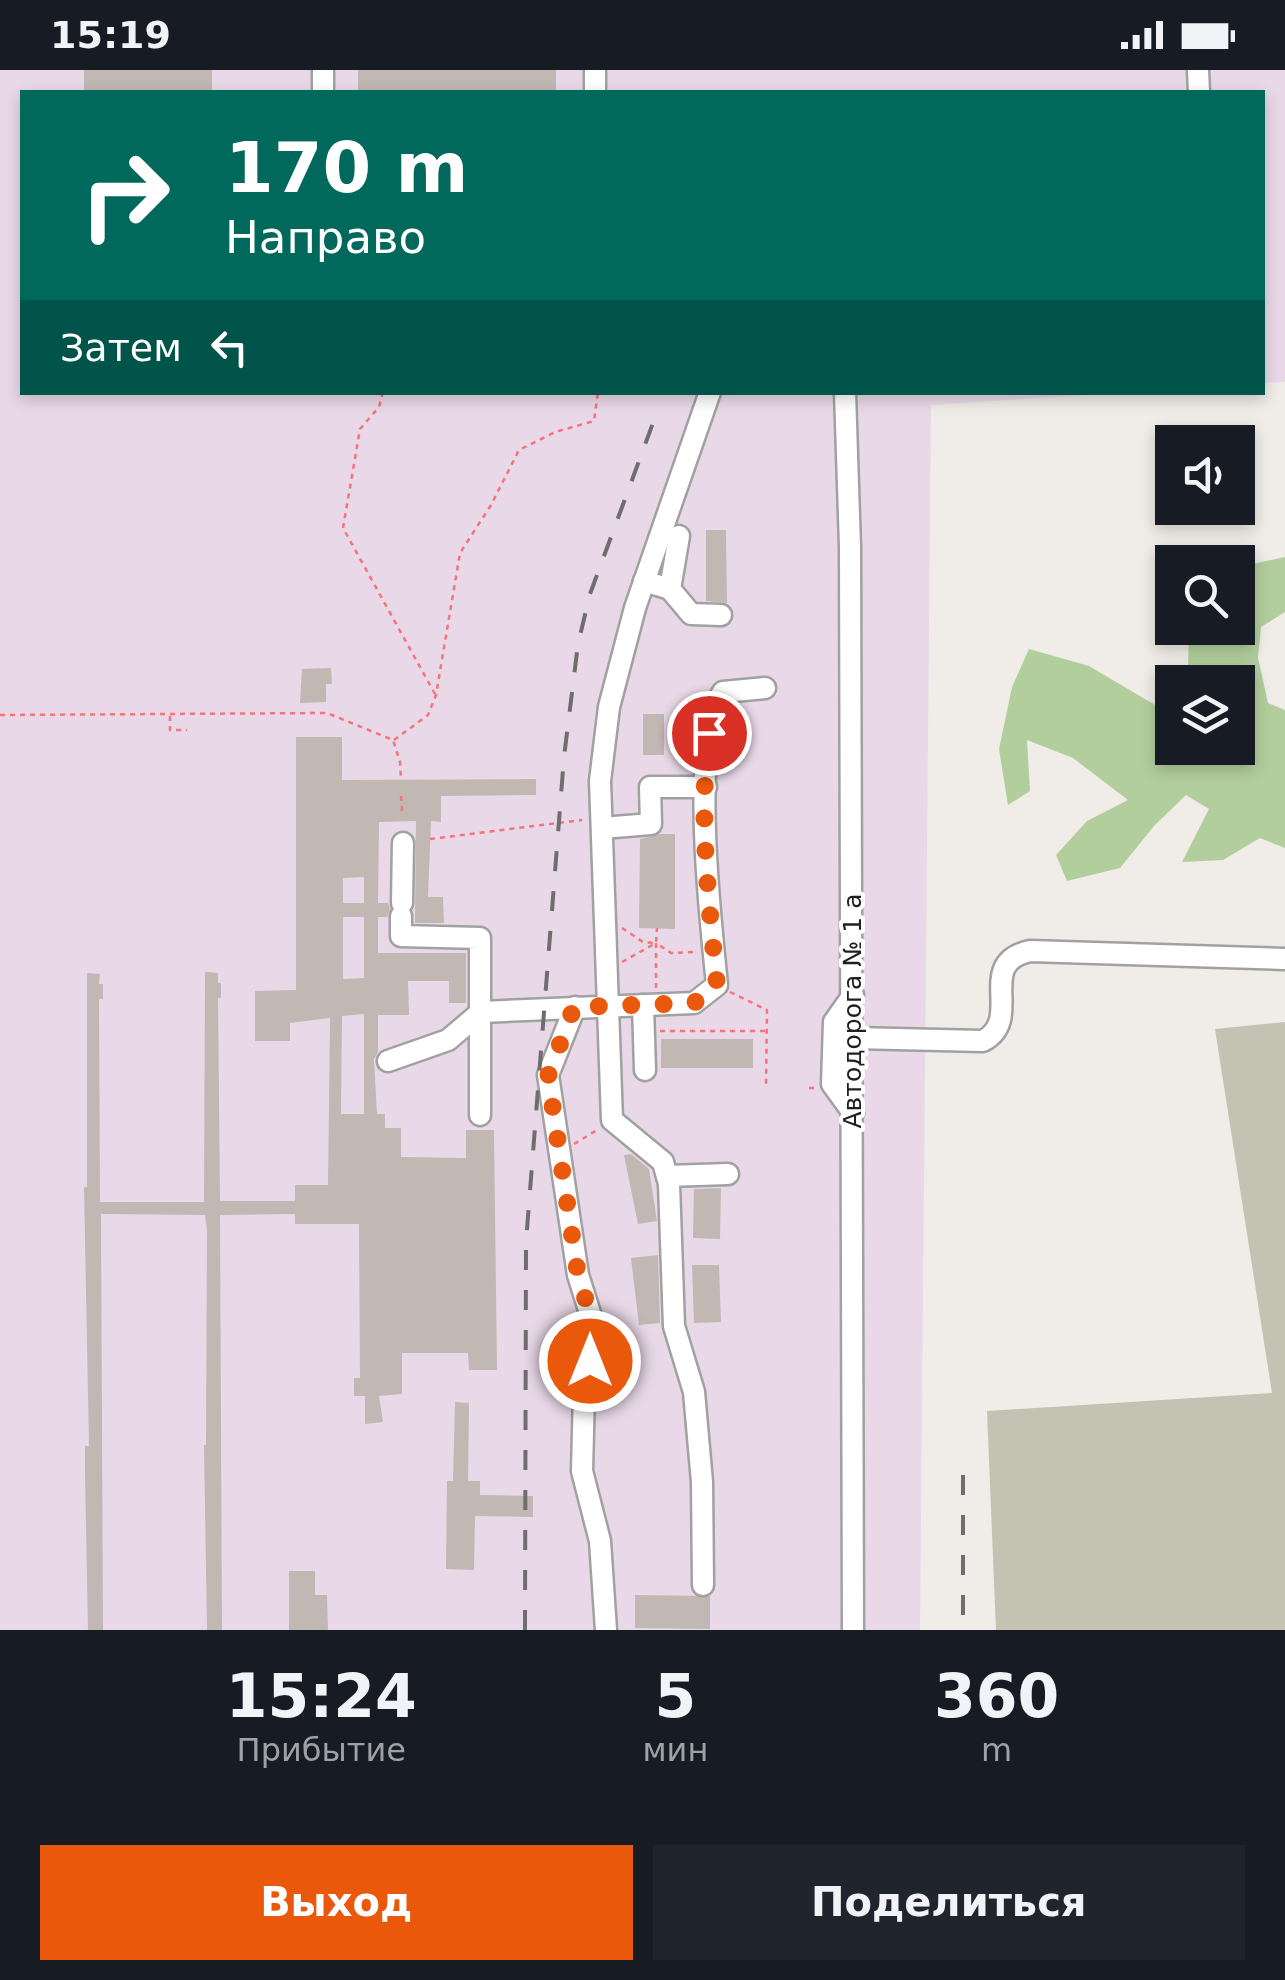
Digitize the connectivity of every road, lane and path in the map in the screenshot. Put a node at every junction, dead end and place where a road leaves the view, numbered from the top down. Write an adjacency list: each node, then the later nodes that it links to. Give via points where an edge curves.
1 (382, 395): 10 (path, via 360,429 343,528)
2 (598, 395): 10 (path, via 594,420 519,450 460,553)
3 (709, 395): 6 (street)
4 (845, 395): 29 (street, Автодорога № 1 а)
5 (679, 536): 7 (street)
6 (644, 581): 7 (street); 19 (street, via 609,707)
7 (670, 589): 8 (street, via 691,614)
8 (721, 615)
9 (765, 688): 16 (street, via 723,692 712,707)
10 (436, 695): 14 (path, via 428,715)
11 (170, 714): 12 (path); 13 (path, via 170,730); 14 (path, via 326,713)
12 (0, 715)
13 (187, 730)
14 (393, 740): 15 (path)
15 (400, 780)
16 (706, 787): 19 (street, via 650,787 651,824); 25 (street)
17 (401, 796): 18 (path)
18 (402, 811)
19 (602, 823): 20 (path, via 559,820); 22 (street)
20 (430, 840)
21 (403, 843): 33 (street, via 401,936 480,938)
22 (605, 916): 24 (path, via 643,942); 27 (street)
23 (657, 928): 24 (path)
24 (656, 943): 25 (path, via 671,953); 27 (path); 30 (path)
25 (714, 951): 28 (street)
26 (1285, 959): 36 (street, via 1030,951 1006,962 996,1034 983,1040)
27 (606, 971): 31 (street)
28 (717, 985): 30 (street, via 694,1003); 34 (path, via 767,1010)
29 (852, 995): 36 (street, Автодорога № 1 а); 42 (street, via 834,1022 832,1084)
30 (649, 1004): 31 (street); 35 (street)
31 (607, 1006): 32 (street); 47 (street, via 612,1120 663,1162)
32 (574, 1007): 33 (street); 49 (street, via 548,1076 578,1275 595,1330 584,1392 582,1471 600,1541)
33 (481, 1012): 37 (street, via 448,1040); 43 (street)
34 (766, 1031): 35 (path); 39 (path)
35 (644, 1032): 38 (street)
36 (853, 1038): 42 (street, Автодорога № 1 а)
37 (388, 1061)
38 (645, 1070)
39 (766, 1088)
40 (809, 1088): 41 (path)
41 (819, 1088)
42 (853, 1114): 50 (street, Автодорога № 1 а)
43 (480, 1115)
44 (602, 1126): 45 (path)
45 (589, 1136)
46 (728, 1174): 47 (street)
47 (667, 1176): 48 (street, via 674,1326 694,1392 702,1482)
48 (703, 1585)
49 (606, 1630)
50 (853, 1630)

